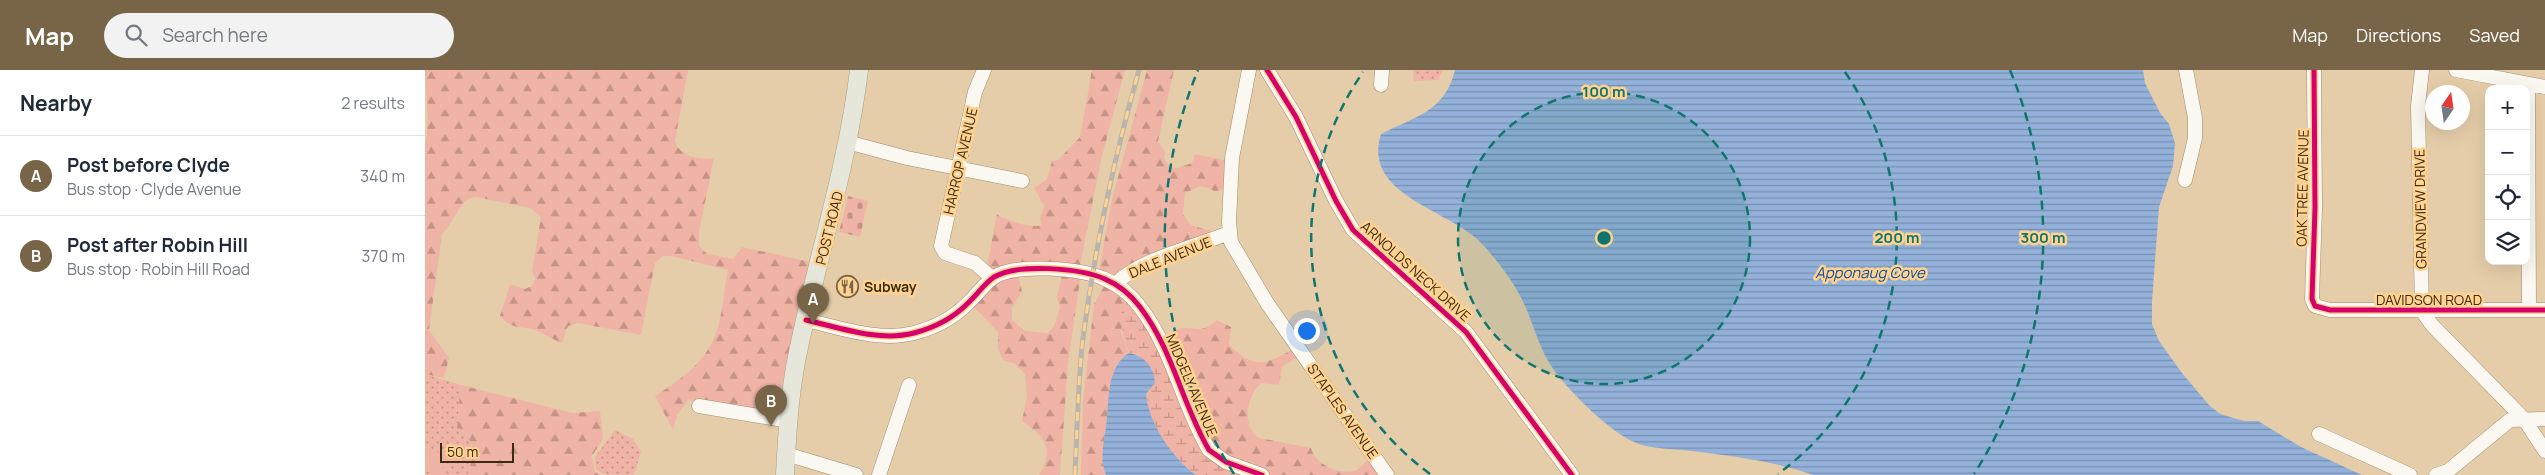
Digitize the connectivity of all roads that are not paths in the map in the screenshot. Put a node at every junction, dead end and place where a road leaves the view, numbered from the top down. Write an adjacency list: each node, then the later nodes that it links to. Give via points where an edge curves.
1 (859, 70): 13 (main road, POST ROAD)
2 (984, 70): 14 (street, HARROP AVENUE, via 975,92)
3 (1249, 70): 17 (street, STAPLES AVENUE, via 1232,158)
4 (1267, 70): 38 (street, ARNOLDS NECK DRIVE, via 1296,117 1353,230 1466,332)
5 (1382, 70): 11 (street)
6 (2186, 70): 15 (street, via 2195,118 2195,138)
7 (2314, 70): 20 (street, OAK TREE AVENUE, via 2312,299)
8 (2422, 70): 23 (street, GRANDVIEW DRIVE, via 2418,106)
9 (2456, 70): 10 (street)
10 (2528, 84): 12 (street); 21 (street)
11 (1381, 85)
12 (2545, 87)
13 (847, 142): 14 (street); 24 (main road, POST ROAD)
14 (957, 169): 16 (street); 18 (street, HARROP AVENUE, via 941,246 945,253 975,263)
15 (2185, 180)
16 (1022, 181)
17 (1229, 233): 19 (street, DALE AVENUE, via 1124,275); 37 (street, STAPLES AVENUE, via 1234,250 1267,303)
18 (993, 278): 19 (street, DALE AVENUE, via 1013,270 1034,268 1080,272); 24 (street, via 957,313 936,325 909,334 871,334)
19 (1115, 284): 36 (street, MIDGELY AVENUE, via 1131,296 1155,329 1209,450 1226,462)
20 (2315, 306): 23 (street, DAVIDSON ROAD, via 2330,310)
21 (2529, 310): 22 (street, DAVIDSON ROAD); 23 (street, DAVIDSON ROAD)
22 (2545, 310)
23 (2421, 311): 27 (street)
24 (806, 320): 29 (main road, POST ROAD, via 796,363)
25 (909, 385): 35 (street)
26 (699, 406): 29 (street)
27 (2524, 419): 28 (street); 31 (street); 40 (street, via 2510,420 2448,471)
28 (2545, 419)
29 (789, 421): 32 (main road, POST ROAD)
30 (2319, 434): 39 (street)
31 (2545, 451)
32 (786, 454): 33 (main road, POST ROAD); 34 (street)
33 (785, 475)
34 (856, 475)
35 (879, 475)
36 (1263, 475)
37 (1387, 475)
38 (1572, 475)
39 (2410, 475)
40 (2436, 475)

